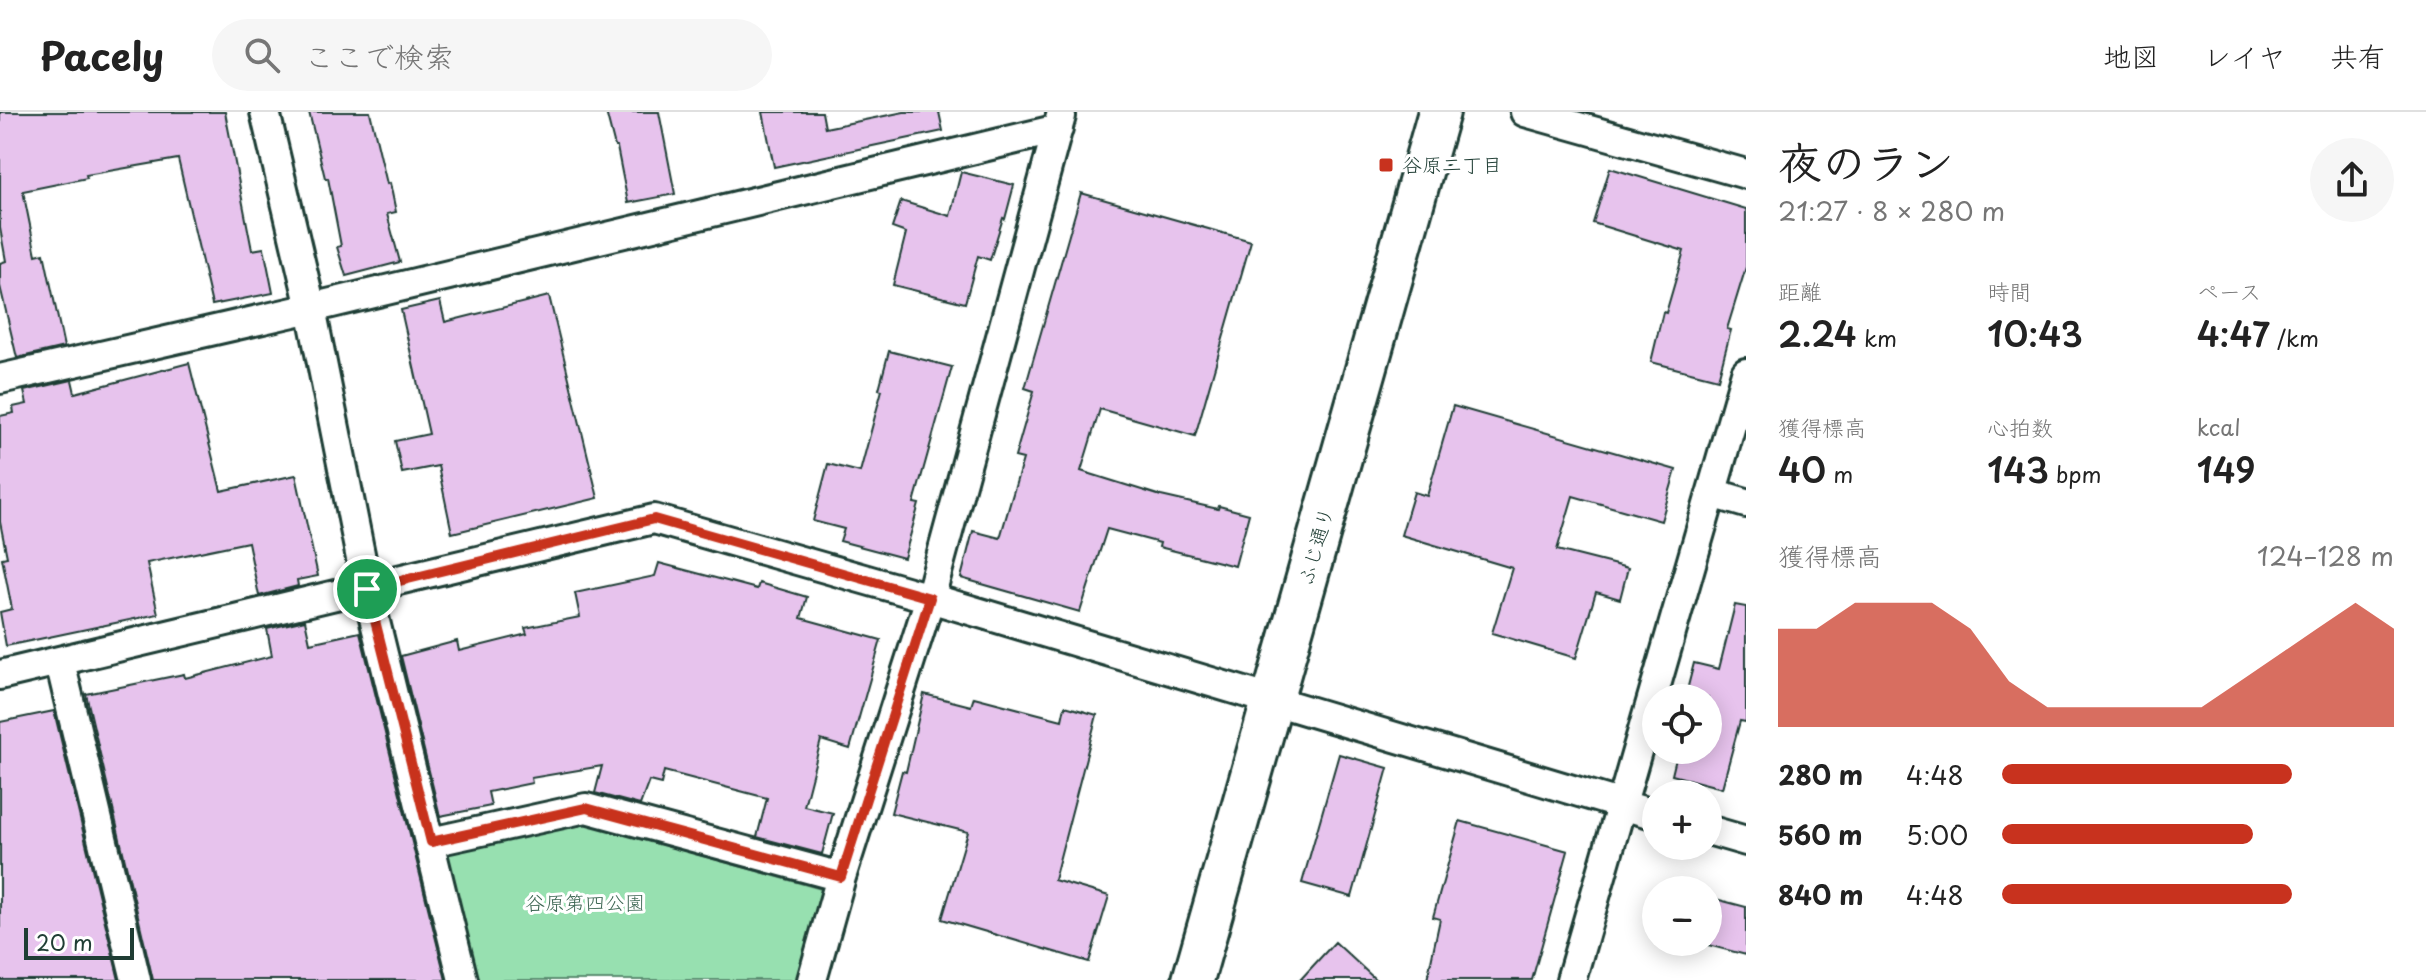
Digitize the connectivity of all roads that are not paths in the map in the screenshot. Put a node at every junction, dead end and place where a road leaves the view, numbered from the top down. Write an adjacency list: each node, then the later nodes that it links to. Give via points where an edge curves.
1 (265, 112): 6 (street)
2 (1439, 112): 15 (street, ふじ通り)
3 (1525, 112): 5 (street)
4 (1060, 120): 6 (street); 12 (street)
5 (1746, 174)
6 (311, 308): 8 (street); 11 (street)
7 (1746, 373): 9 (street)
8 (0, 379)
9 (1712, 493): 10 (street); 16 (street)
10 (1746, 503)
11 (367, 589): 12 (street, via 654,519); 13 (street); 20 (street)
12 (930, 598): 15 (street); 21 (street)
13 (60, 662): 14 (street); 22 (street)
14 (0, 675)
15 (1272, 700): 16 (street); 25 (street, ふじ通り)
16 (1622, 805): 17 (street); 26 (street)
17 (1642, 811)
18 (1722, 834): 19 (street)
19 (1746, 841)
20 (431, 842): 21 (street, via 586,808); 23 (street)
21 (841, 877): 24 (street)
22 (136, 980)
23 (463, 980)
24 (812, 980)
25 (1193, 980)
26 (1571, 980)

